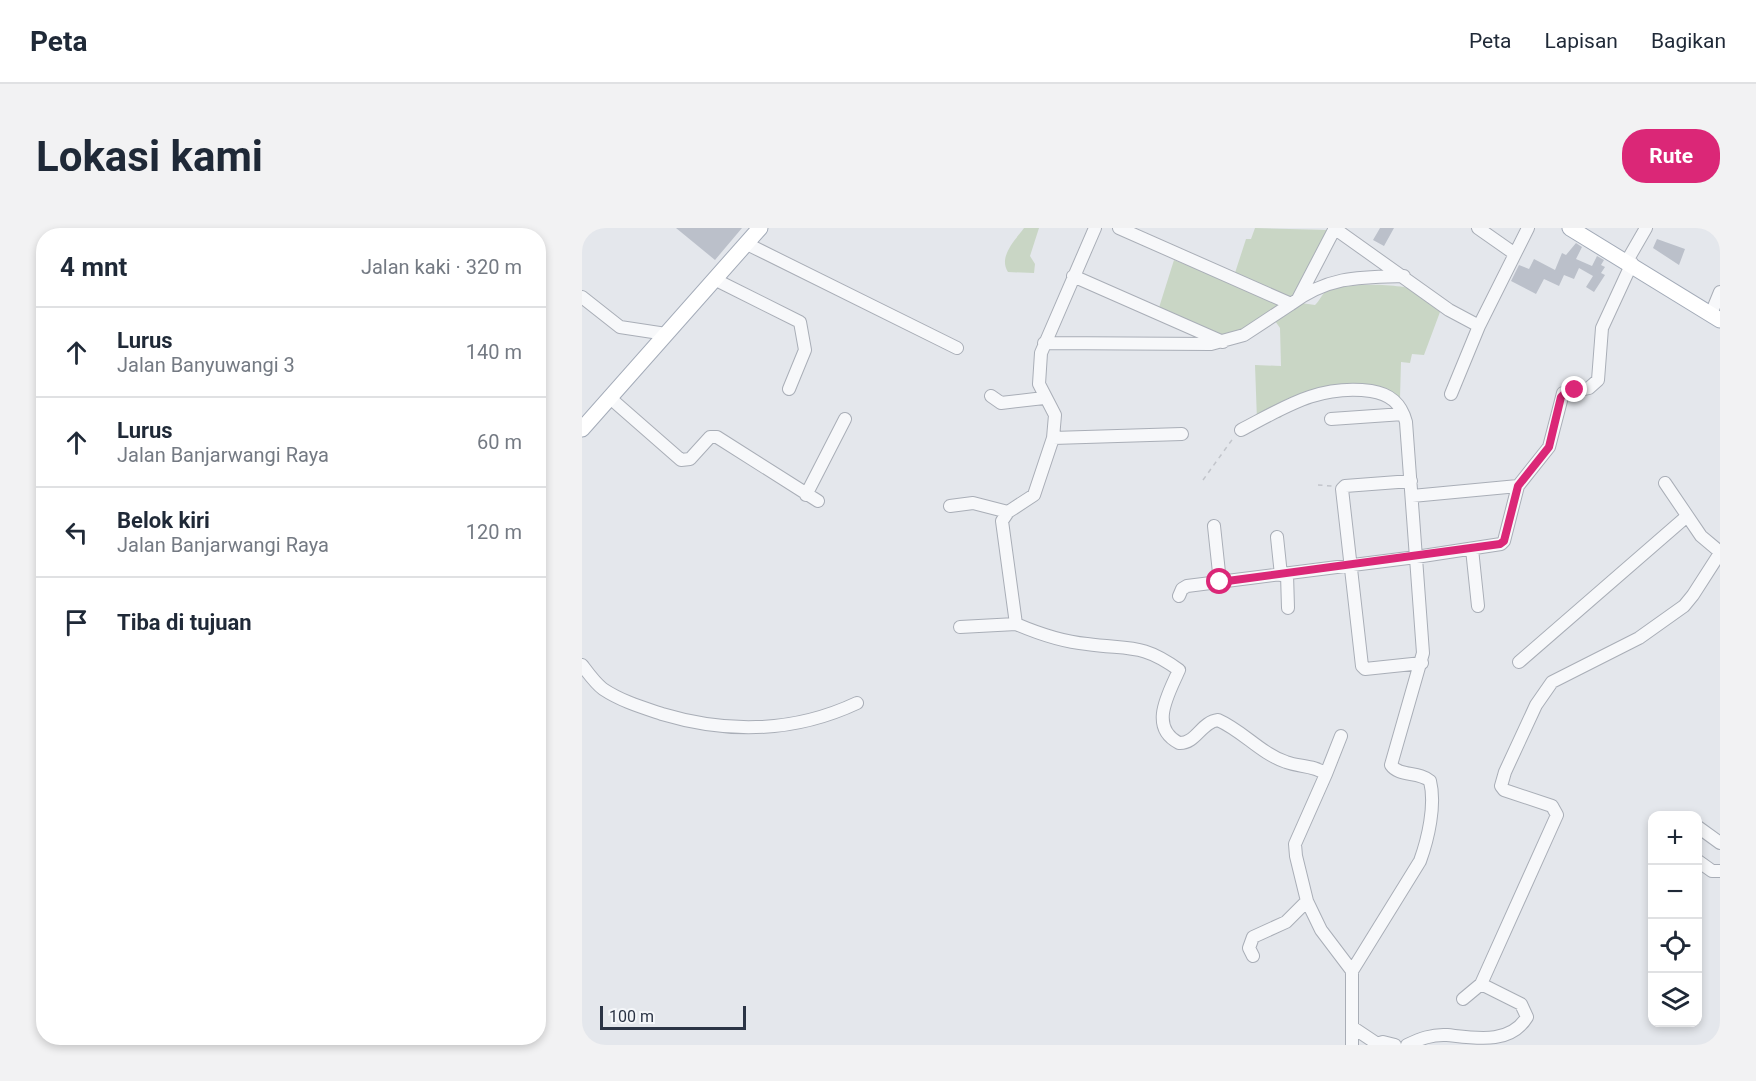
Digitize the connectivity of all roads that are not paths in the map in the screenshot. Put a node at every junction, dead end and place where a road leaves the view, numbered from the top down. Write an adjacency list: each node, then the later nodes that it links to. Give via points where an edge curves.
1 (1095, 228): 11 (street)
2 (1119, 228): 16 (street)
3 (1335, 228): 12 (street); 16 (street)
4 (1478, 228): 9 (street)
5 (1528, 228): 9 (street)
6 (1570, 228): 10 (main road)
7 (1646, 228): 10 (street)
8 (754, 233): 13 (main road); 22 (street)
9 (1515, 254): 18 (street)
10 (1629, 262): 17 (main road); 37 (street, via 1602,328 1598,380 1589,388 1563,393 1549,447)
11 (1073, 276): 20 (street); 21 (street)
12 (1404, 276): 16 (street, via 1343,279); 18 (street, via 1449,310)
13 (716, 280): 19 (main road); 23 (street, via 800,322 805,350)
14 (1720, 292): 17 (street)
15 (582, 297): 19 (street, via 620,327)
16 (1295, 302): 20 (street, via 1244,335)
17 (1715, 317)
18 (1479, 326): 24 (street)
19 (666, 334): 26 (main road)
20 (1223, 342): 21 (street)
21 (1044, 343): 27 (street, via 1038,377)
22 (957, 348)
23 (789, 389)
24 (1451, 394)
25 (991, 396): 27 (street, via 1002,404)
26 (609, 397): 31 (main road); 38 (street, via 681,460 690,459 710,437 717,437)
27 (1044, 398): 34 (street, via 1055,416)
28 (1403, 414): 30 (street); 32 (street, via 1388,396 1338,388 1304,398); 35 (street)
29 (845, 419): 38 (street)
30 (1331, 419)
31 (582, 429)
32 (1241, 430)
33 (1182, 434): 34 (street)
34 (1053, 438): 42 (street, via 1034,495)
35 (1411, 481): 39 (street); 49 (street, via 1343,487)
36 (1665, 483): 43 (street)
37 (1518, 486): 39 (street); 46 (street, via 1504,541)
38 (806, 495): 40 (street)
39 (1412, 496): 48 (street)
40 (818, 501)
41 (950, 506): 42 (street, via 973,503)
42 (1008, 512): 55 (street, via 1002,526)
43 (1686, 517): 47 (street); 57 (street)
44 (1214, 526): 51 (street)
45 (1277, 537): 50 (street)
46 (1472, 549): 48 (street); 53 (street)
47 (1720, 552): 70 (street, via 1684,606 1639,638 1560,676 1541,696 1501,786 1552,806 1557,815)
48 (1416, 557): 49 (street); 58 (street)
49 (1350, 566): 50 (street); 58 (street, via 1363,668)
50 (1284, 574): 51 (street); 54 (street)
51 (1220, 582): 52 (street, via 1187,586)
52 (1179, 596)
53 (1478, 606)
54 (1288, 608)
55 (1016, 624): 56 (street); 62 (street, via 1085,644 1141,649 1179,670 1162,708 1162,719 1166,732 1179,743 1185,743 1204,725 1218,720 1272,756)
56 (960, 627)
57 (1519, 662)
58 (1422, 663): 69 (street, via 1391,765 1430,782 1426,845)
59 (582, 665): 60 (street, via 601,688 633,705 687,722 737,729 780,728)
60 (857, 703)
61 (1341, 736): 62 (street)
62 (1326, 774): 67 (street, via 1295,844)
63 (1702, 830): 64 (street)
64 (1720, 843)
65 (1702, 864): 66 (street)
66 (1720, 871)
67 (1307, 902): 68 (street, via 1286,922 1253,937 1249,948); 69 (street, via 1321,930)
68 (1253, 956)
69 (1352, 971): 72 (street)
70 (1481, 984): 71 (street); 76 (street, via 1521,1004 1527,1017 1517,1030 1486,1041 1431,1036)
71 (1463, 999)
72 (1352, 1027): 73 (street); 74 (street)
73 (1374, 1044): 75 (street)
74 (1352, 1045)
75 (1395, 1045)
76 (1407, 1045)

